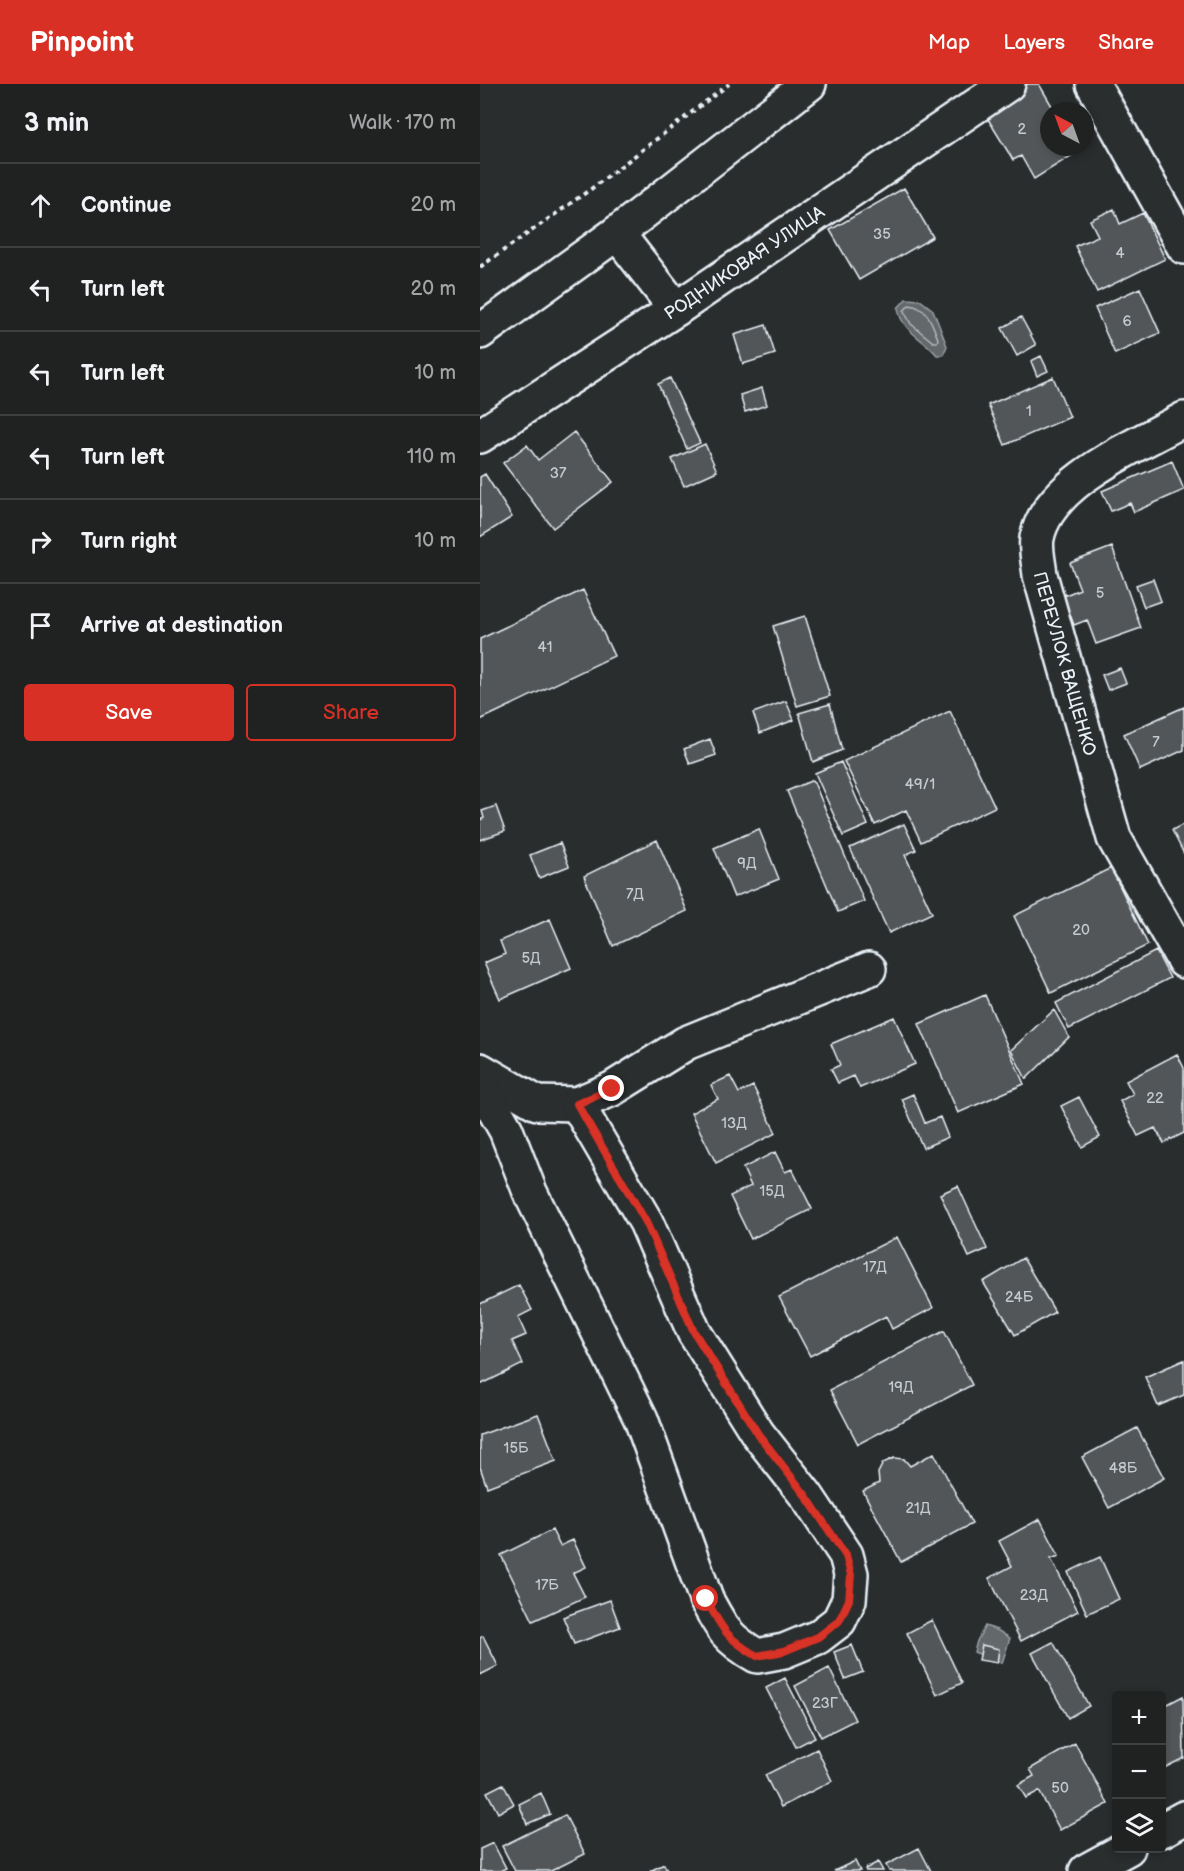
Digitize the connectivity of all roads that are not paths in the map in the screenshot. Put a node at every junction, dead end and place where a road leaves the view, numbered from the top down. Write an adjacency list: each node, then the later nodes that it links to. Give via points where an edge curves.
1 (809, 84): 4 (street)
2 (1008, 84): 6 (street, РОДНИКОВАЯ УЛИЦА)
3 (1093, 84): 5 (street)
4 (617, 233): 6 (street); 7 (street)
5 (1184, 247)
6 (676, 309): 9 (street, РОДНИКОВАЯ УЛИЦА)
7 (480, 332)
8 (1184, 419): 10 (street, ПЕРЕУЛОК ВАЩЕНКО, via 1069,487 1054,504 1037,539 1040,575 1114,838)
9 (480, 436)
10 (1184, 961)
11 (869, 969): 14 (street, via 686,1044 612,1089)
12 (480, 1070): 14 (street, via 537,1103)
13 (480, 1085): 14 (street, via 506,1130 530,1192 641,1419 706,1599 720,1625 736,1644 757,1656 784,1651 818,1637 839,1621 849,1600 851,1575 846,1556 758,1434 694,1332 646,1222)
14 (577, 1104)
15 (1184, 1818): 16 (street)
16 (1166, 1827)
17 (1119, 1853): 18 (street)
18 (1086, 1871)

